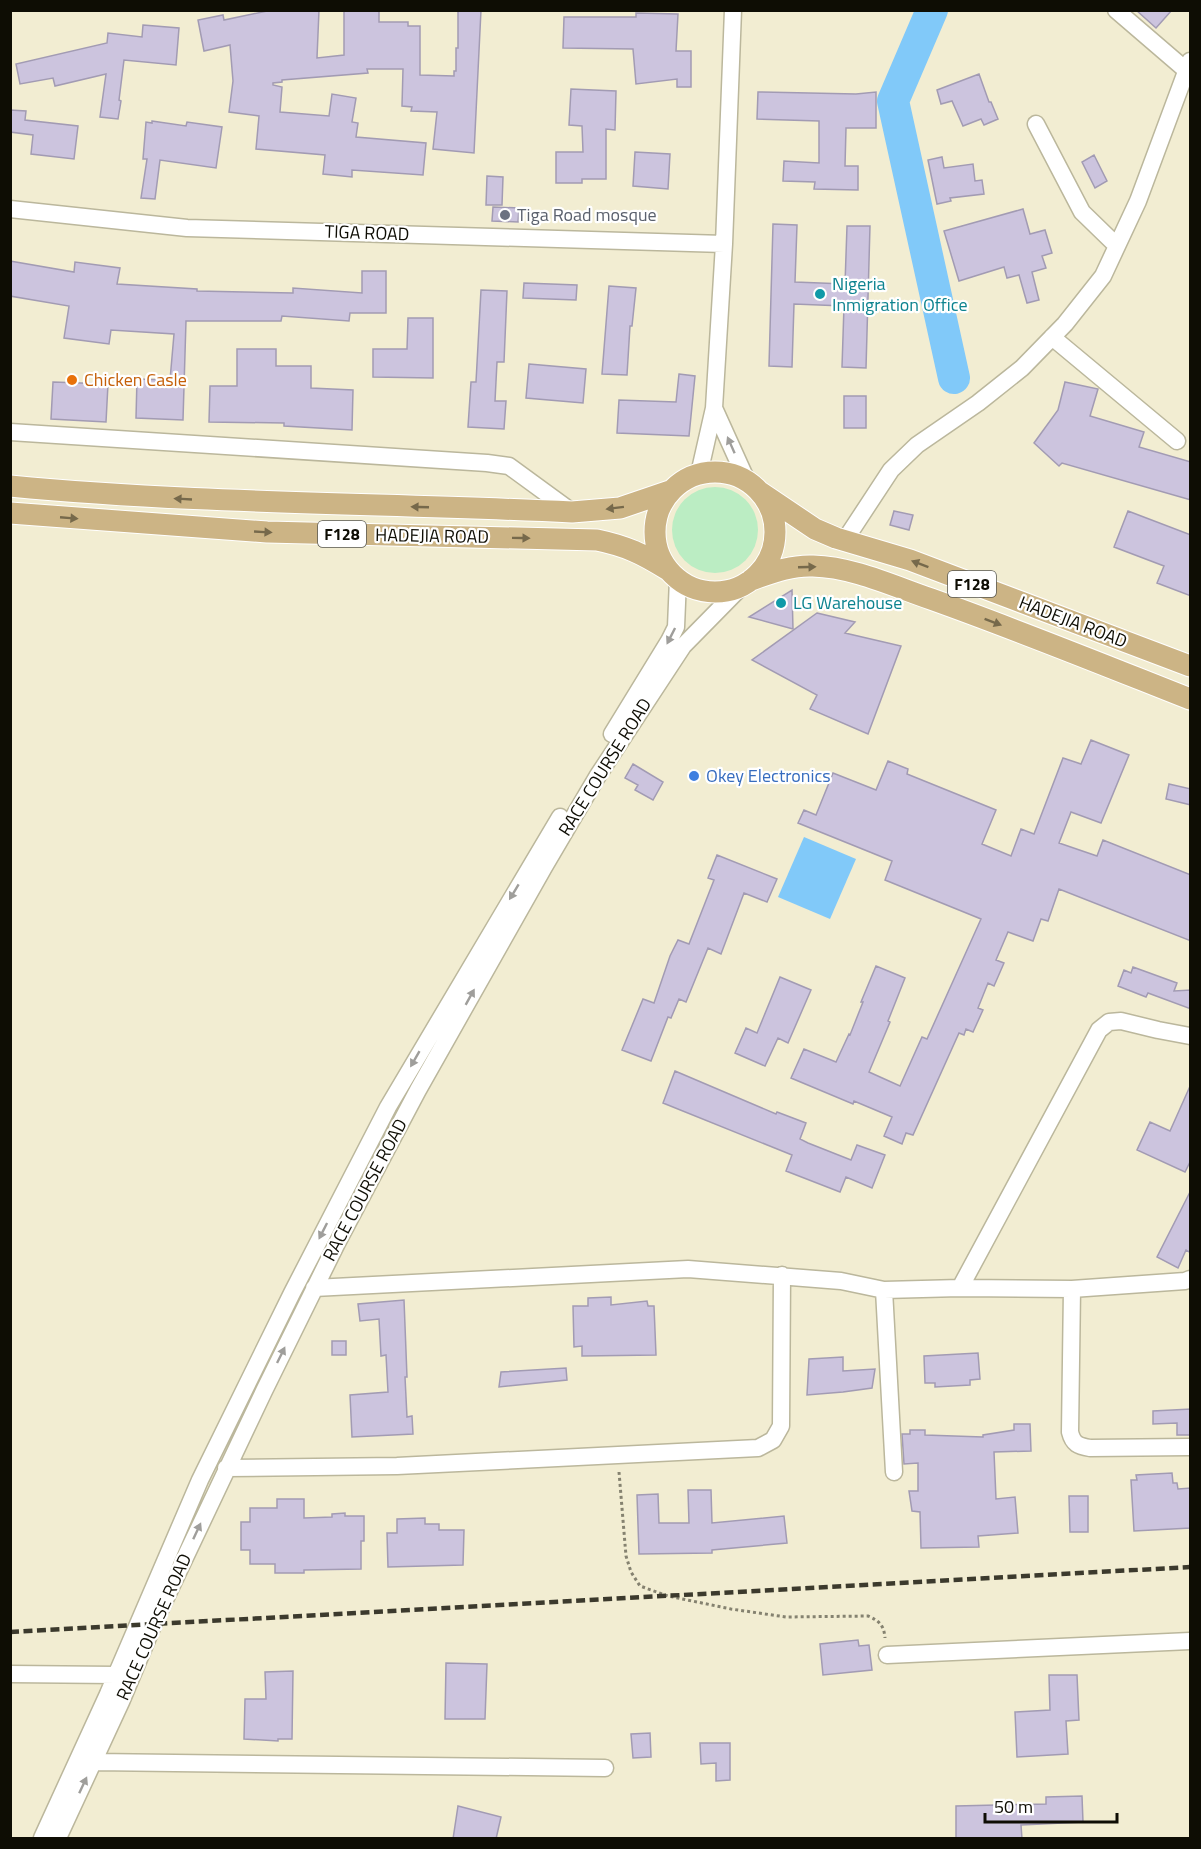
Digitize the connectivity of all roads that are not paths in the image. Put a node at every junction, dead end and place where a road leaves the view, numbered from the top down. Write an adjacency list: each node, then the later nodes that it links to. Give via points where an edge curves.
1 (733, 10): 6 (street)
2 (1116, 10): 3 (street)
3 (1189, 66): 7 (street)
4 (1036, 124): 7 (street, via 1082,212)
5 (10, 209): 6 (street, TIGA ROAD, via 188,228)
6 (724, 244): 9 (street)
7 (1117, 246): 8 (street, via 1103,276)
8 (1052, 337): 11 (street); 18 (street, via 1022,368 917,445 891,470)
9 (714, 408): 12 (street); 14 (street, one-way to 9)
10 (10, 432): 16 (street, via 498,464 518,472)
11 (1177, 441)
12 (699, 474): 14 (main road, F128, via 732,474); 15 (main road, F128)
13 (12, 484): 16 (main road, HADEJIA ROAD / F128, one-way to 13, via 243,502)
14 (754, 487): 18 (main road, HADEJIA ROAD / F128, via 815,529); 20 (main road, via 770,508 775,528 765,566)
15 (670, 491): 16 (main road, HADEJIA ROAD / F128, one-way to 16, via 621,508); 19 (main road, via 659,509 654,530 657,551)
16 (572, 512)
17 (10, 513): 19 (main road, HADEJIA ROAD / F128, one-way to 19, via 267,532 597,540 644,554)
18 (845, 540): 21 (main road, HADEJIA ROAD / F128, one-way to 18, via 910,560)
19 (673, 574): 20 (main road, F128, via 695,589 712,592); 36 (street, RACE COURSE ROAD, one-way to 36, via 676,627 388,1107 200,1480)
20 (748, 582): 22 (main road, HADEJIA ROAD / F128, one-way to 22, via 782,569 812,566 868,577); 26 (street, RACE COURSE ROAD, one-way to 20, via 418,1090 591,786 683,646)
21 (1191, 666)
22 (1191, 699)
23 (1191, 1036): 27 (street, via 1121,1021 1109,1022 1099,1030)
24 (782, 1275): 26 (street, via 688,1269); 29 (street); 31 (street, via 782,1426 773,1440 758,1448 397,1466)
25 (1191, 1279): 28 (street)
26 (314, 1288): 31 (street, RACE COURSE ROAD, one-way to 26)
27 (960, 1288): 28 (street); 29 (street)
28 (1072, 1289): 30 (street, via 1072,1441 1090,1448)
29 (884, 1290): 32 (street)
30 (1191, 1447)
31 (226, 1468): 36 (street, RACE COURSE ROAD, one-way to 31, via 154,1623)
32 (894, 1472)
33 (1191, 1641): 34 (street)
34 (887, 1655)
35 (10, 1674): 36 (street)
36 (124, 1676): 37 (street, RACE COURSE ROAD); 39 (street, RACE COURSE ROAD)
37 (94, 1762): 38 (street); 40 (street, RACE COURSE ROAD, one-way to 37)
38 (605, 1768)
39 (42, 1839)
40 (58, 1839)

